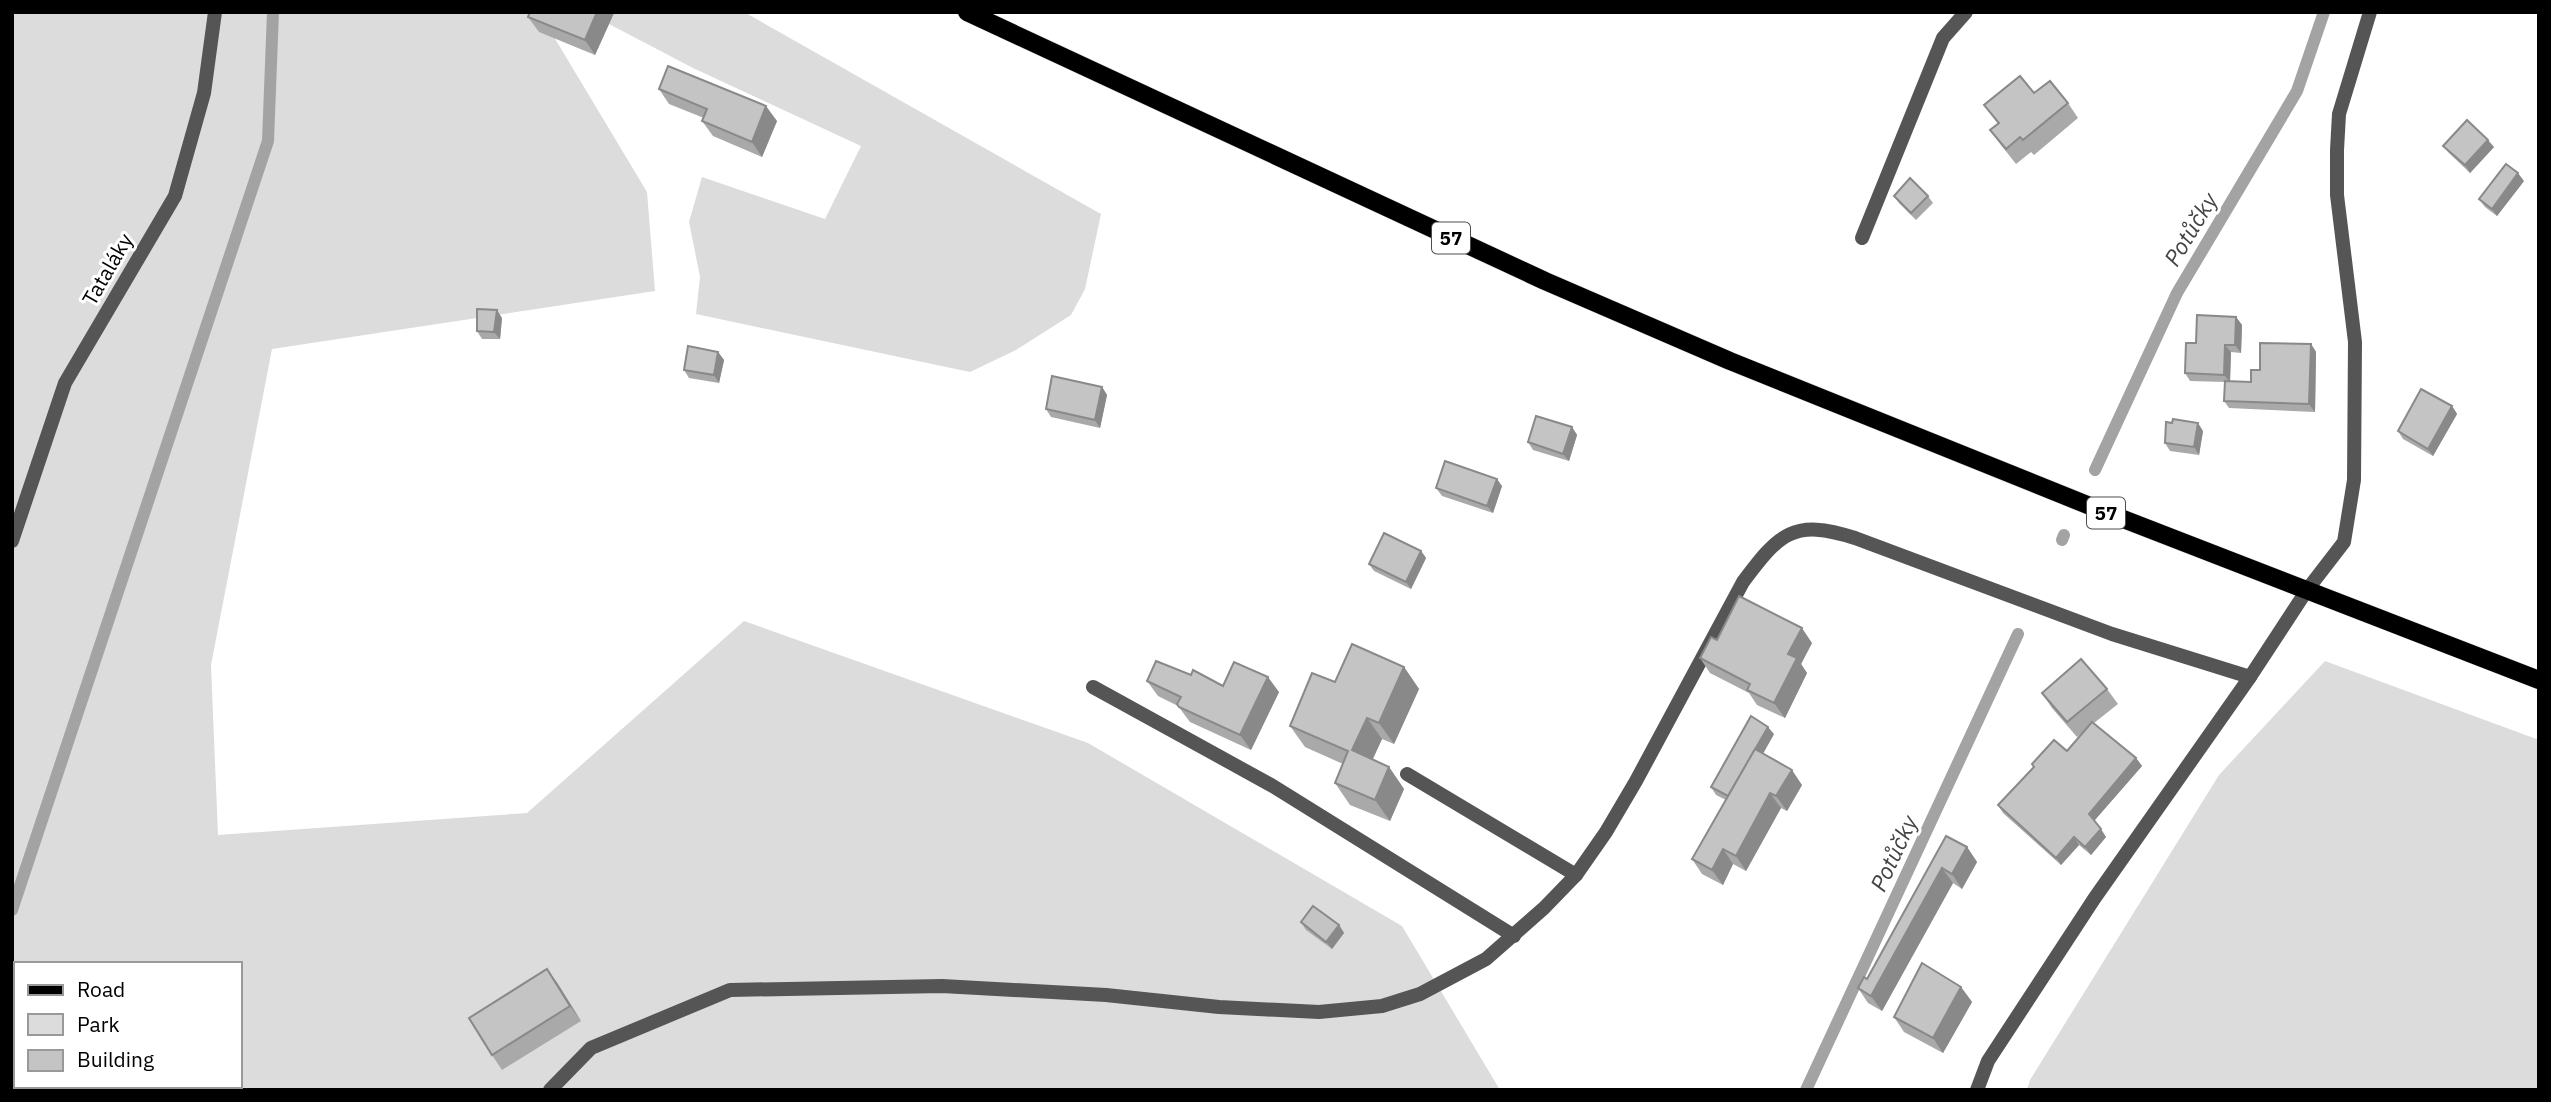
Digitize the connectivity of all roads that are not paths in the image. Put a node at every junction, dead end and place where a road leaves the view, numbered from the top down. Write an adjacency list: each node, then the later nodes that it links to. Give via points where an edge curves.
1 (215, 12): 6 (street, Tataláky, via 204,93 175,196 65,383)
2 (967, 12): 7 (main road, 57, via 1558,287 1881,422)
3 (1966, 12): 5 (street, via 1943,37)
4 (2370, 12): 7 (street, via 2339,114 2337,150 2337,195 2355,342 2354,480 2344,542)
5 (1862, 238)
6 (12, 541)
7 (2307, 590): 8 (street); 9 (main road, 57)
8 (2250, 677): 12 (street, via 2112,634 1829,529 1803,529 1783,537 1742,582 1636,781); 15 (street, via 2094,899 1988,1061)
9 (2539, 680)
10 (1093, 687): 13 (street, via 1271,785)
11 (1406, 775): 12 (street)
12 (1576, 875): 13 (street)
13 (1514, 936): 14 (street, via 1486,959 1420,995 1382,1006 1319,1012 942,986 730,990 591,1048)
14 (550, 1090)
15 (1977, 1090)

